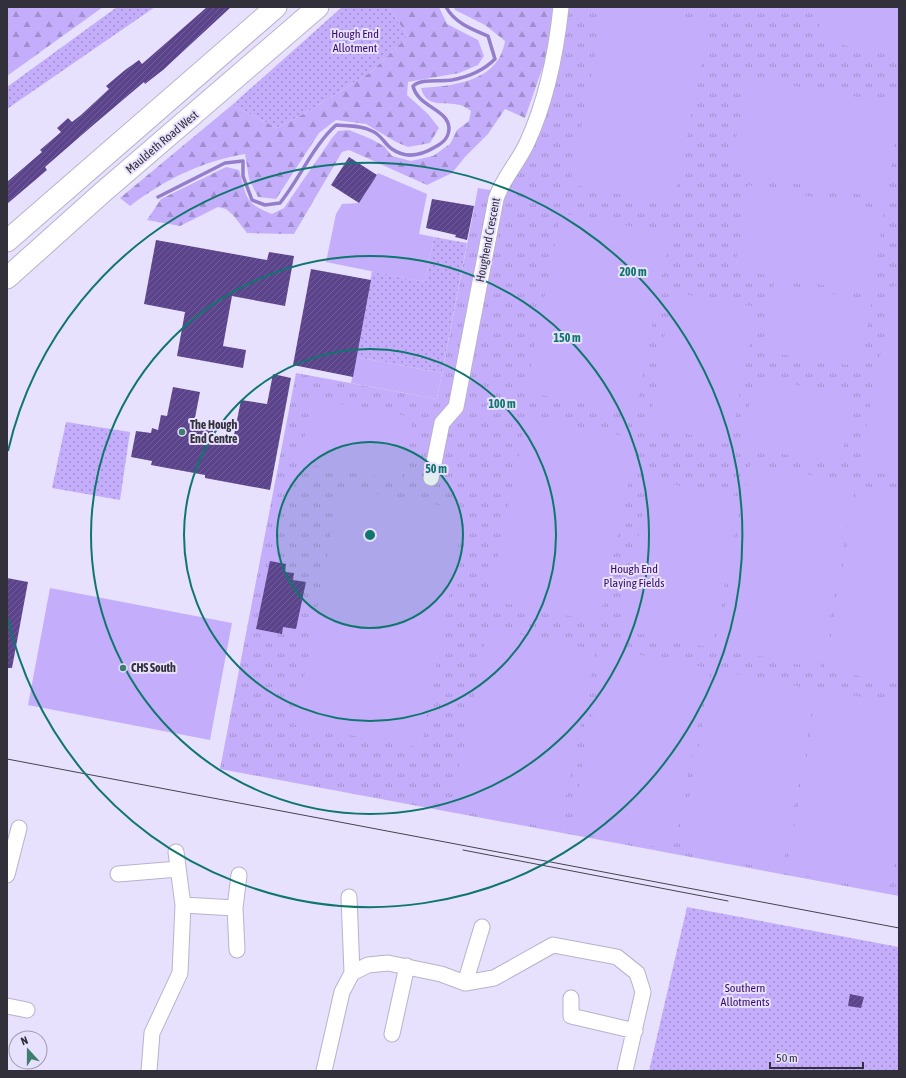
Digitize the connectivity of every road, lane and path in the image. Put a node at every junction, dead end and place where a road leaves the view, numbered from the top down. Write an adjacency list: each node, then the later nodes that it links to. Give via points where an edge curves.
1 (276, 7): 4 (street)
2 (318, 7): 5 (street, Mauldeth Road West)
3 (561, 7): 6 (street, Houghend Crescent, via 550,82 527,143 498,190 456,407 442,423)
4 (7, 241)
5 (7, 278)
6 (431, 478)
7 (19, 828): 11 (street)
8 (176, 852): 9 (street)
9 (178, 869): 10 (street); 14 (street)
10 (118, 874)
11 (7, 875)
12 (239, 875): 15 (street)
13 (348, 897): 19 (street)
14 (183, 905): 15 (street); 26 (street, via 180,973 152,1033)
15 (235, 908): 17 (street)
16 (482, 927): 20 (street)
17 (237, 950)
18 (407, 966): 19 (street, via 388,963 368,966); 20 (street); 25 (street)
19 (352, 973): 27 (street, via 342,992)
20 (465, 983): 24 (street, via 494,978 553,945 617,957 637,973 644,992)
21 (571, 998): 24 (street, via 571,1016)
22 (7, 1006): 23 (street)
23 (27, 1010)
24 (635, 1031): 28 (street)
25 (392, 1034)
26 (149, 1071)
27 (324, 1071)
28 (625, 1071)

